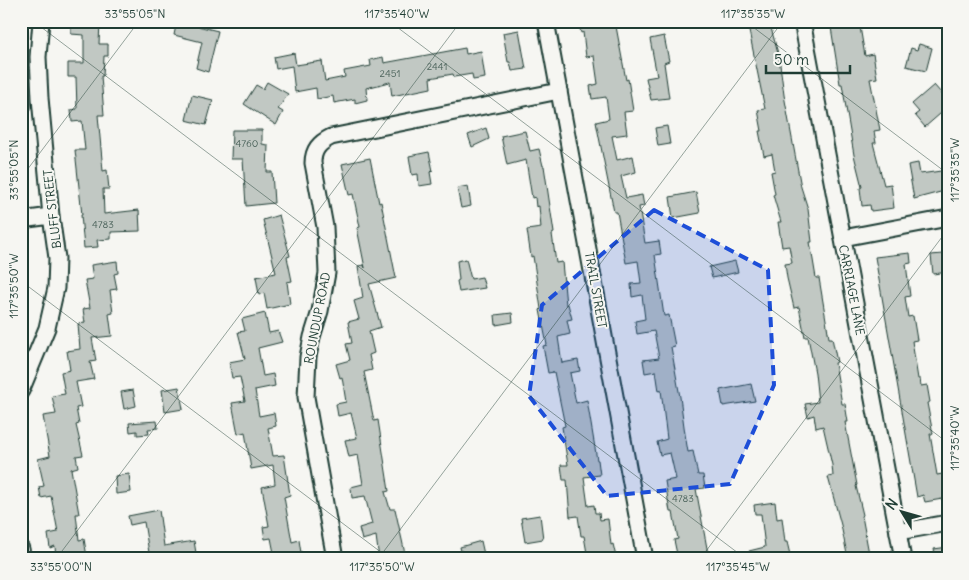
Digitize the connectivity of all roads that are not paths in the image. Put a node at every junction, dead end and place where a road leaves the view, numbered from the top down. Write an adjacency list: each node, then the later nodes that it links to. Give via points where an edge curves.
1 (41, 21): 5 (street, BLUFF STREET, via 38,57)
2 (546, 21): 4 (street, TRAIL STREET)
3 (802, 21): 8 (street, CARRIAGE LANE)
4 (559, 91): 14 (street, ROUNDUP ROAD, via 331,137 316,147 313,163 325,227 327,273 310,344 306,397); 15 (street, TRAIL STREET)
5 (51, 216): 7 (street); 9 (street, BLUFF STREET, via 57,258 53,309)
6 (948, 218): 8 (street)
7 (21, 220)
8 (843, 238): 11 (street, CARRIAGE LANE)
9 (21, 391)
10 (948, 523): 11 (street)
11 (898, 532): 16 (street, CARRIAGE LANE)
12 (21, 549): 13 (street)
13 (23, 559)
14 (335, 559)
15 (646, 559)
16 (903, 559)

